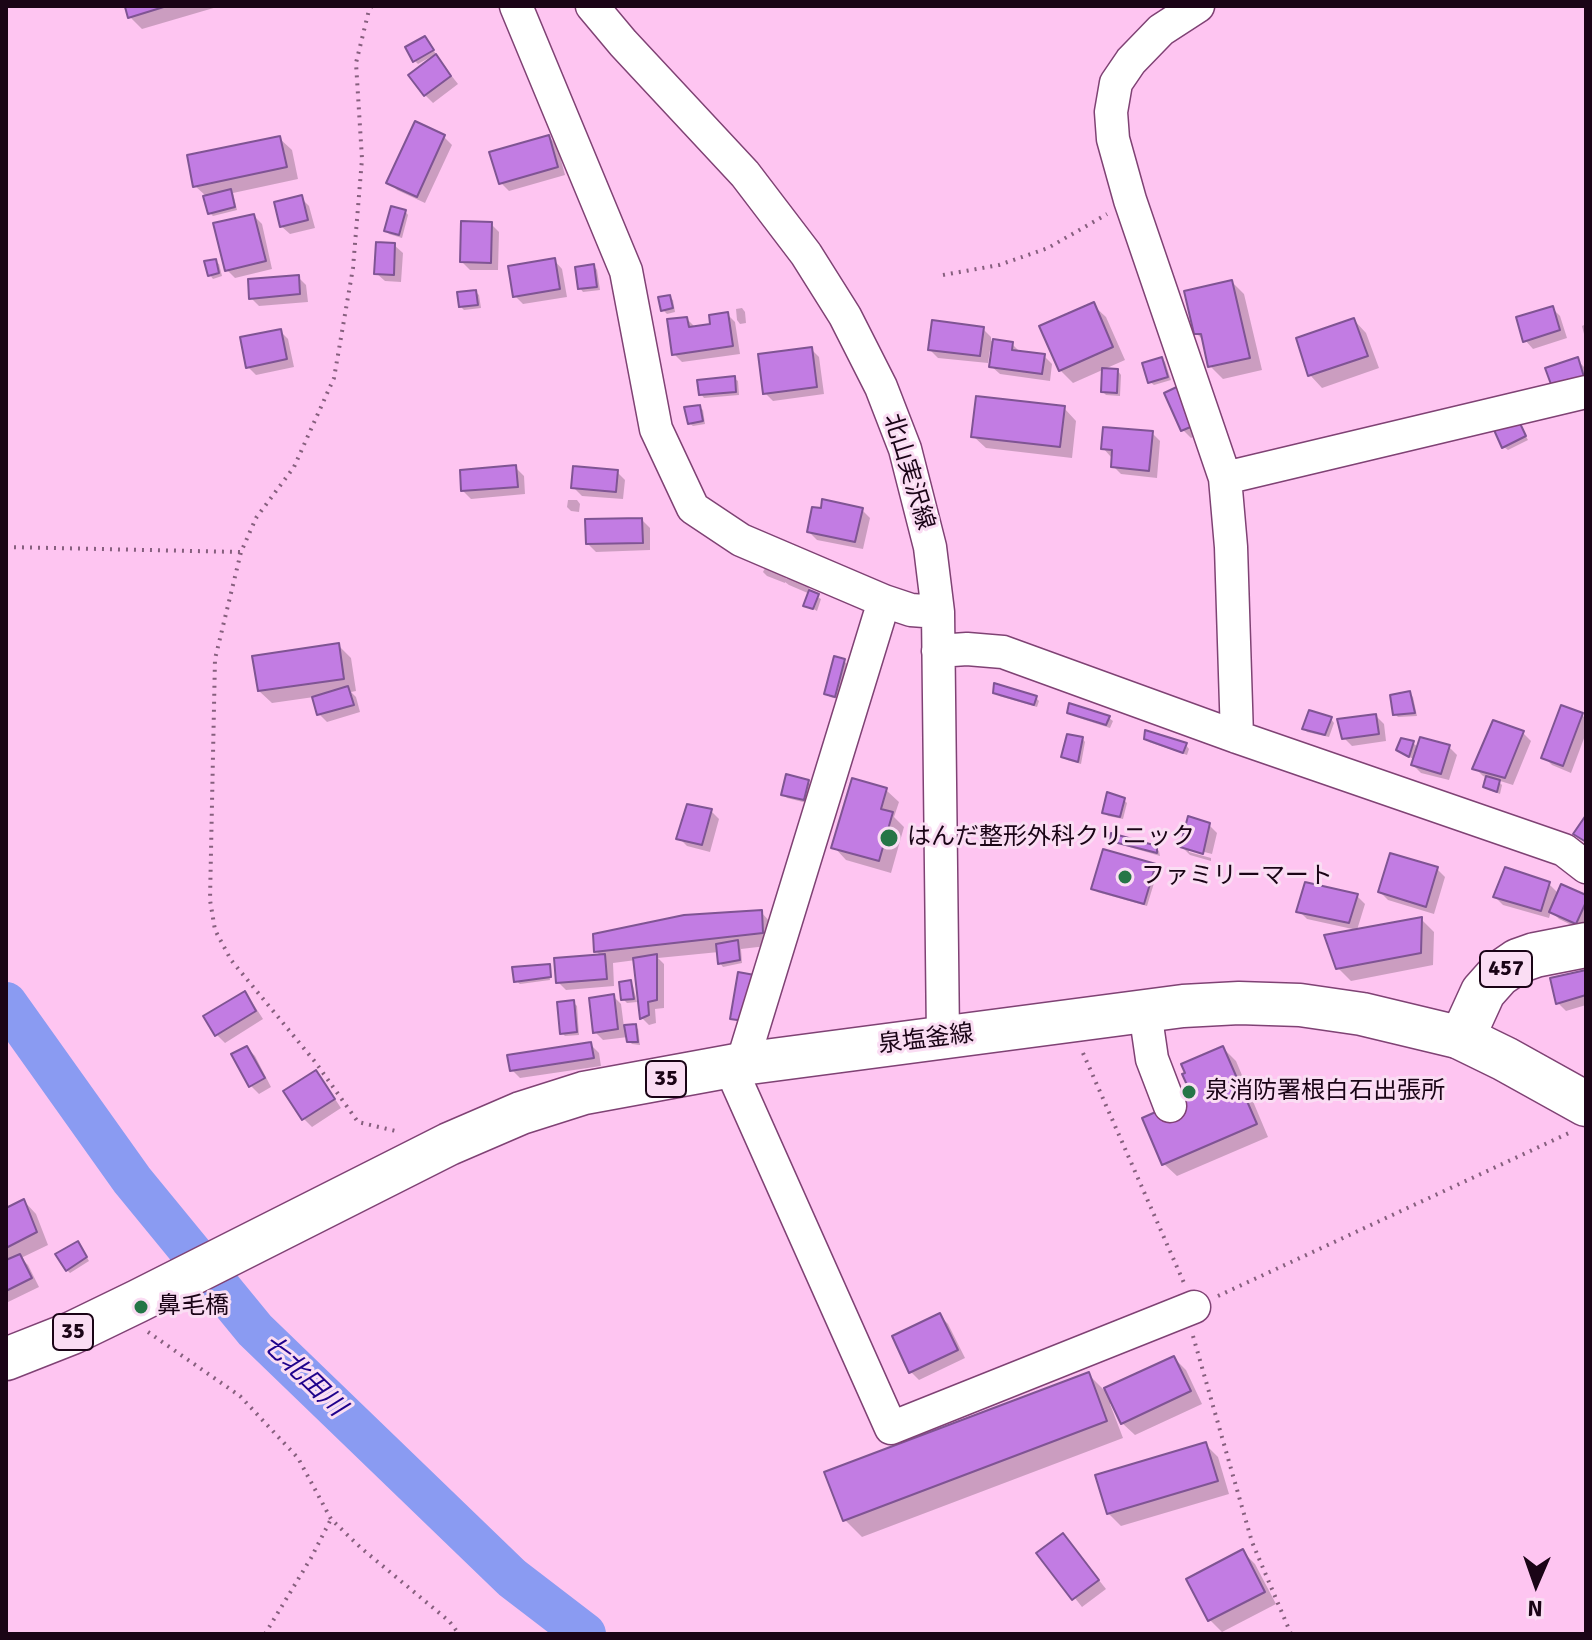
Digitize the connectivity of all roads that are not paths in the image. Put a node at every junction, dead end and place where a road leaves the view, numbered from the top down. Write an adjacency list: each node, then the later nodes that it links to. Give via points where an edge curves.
1 (516, 6): 6 (street, via 626,271 656,429 693,508 741,540)
2 (592, 6): 7 (street, 北山実沢線, via 745,174 845,316 905,449 930,547)
3 (1198, 6): 5 (street, via 1161,30 1131,61 1116,83 1111,112 1130,200)
4 (1586, 392): 5 (street)
5 (1225, 478): 9 (street)
6 (884, 601): 7 (street); 15 (street)
7 (938, 612): 8 (street, 北山実沢線)
8 (938, 651): 9 (street, via 1003,652); 13 (street, 北山実沢線)
9 (1237, 737): 10 (street, via 1564,850)
10 (1586, 867)
11 (1586, 945): 14 (highway, 457, via 1535,955 1499,974 1483,992)
12 (1145, 1011): 13 (main road, 泉塩釜線 / 35); 14 (main road, 泉塩釜線 / 35, via 1239,1003 1300,1005); 17 (street, via 1152,1059)
13 (943, 1038): 15 (main road, 泉塩釜線 / 35)
14 (1462, 1038): 16 (highway)
15 (736, 1066): 18 (street, via 891,1428); 19 (main road, 泉塩釜線 / 35, via 584,1093 521,1113 72,1333)
16 (1586, 1104)
17 (1170, 1106)
18 (1194, 1307)
19 (6, 1359)

